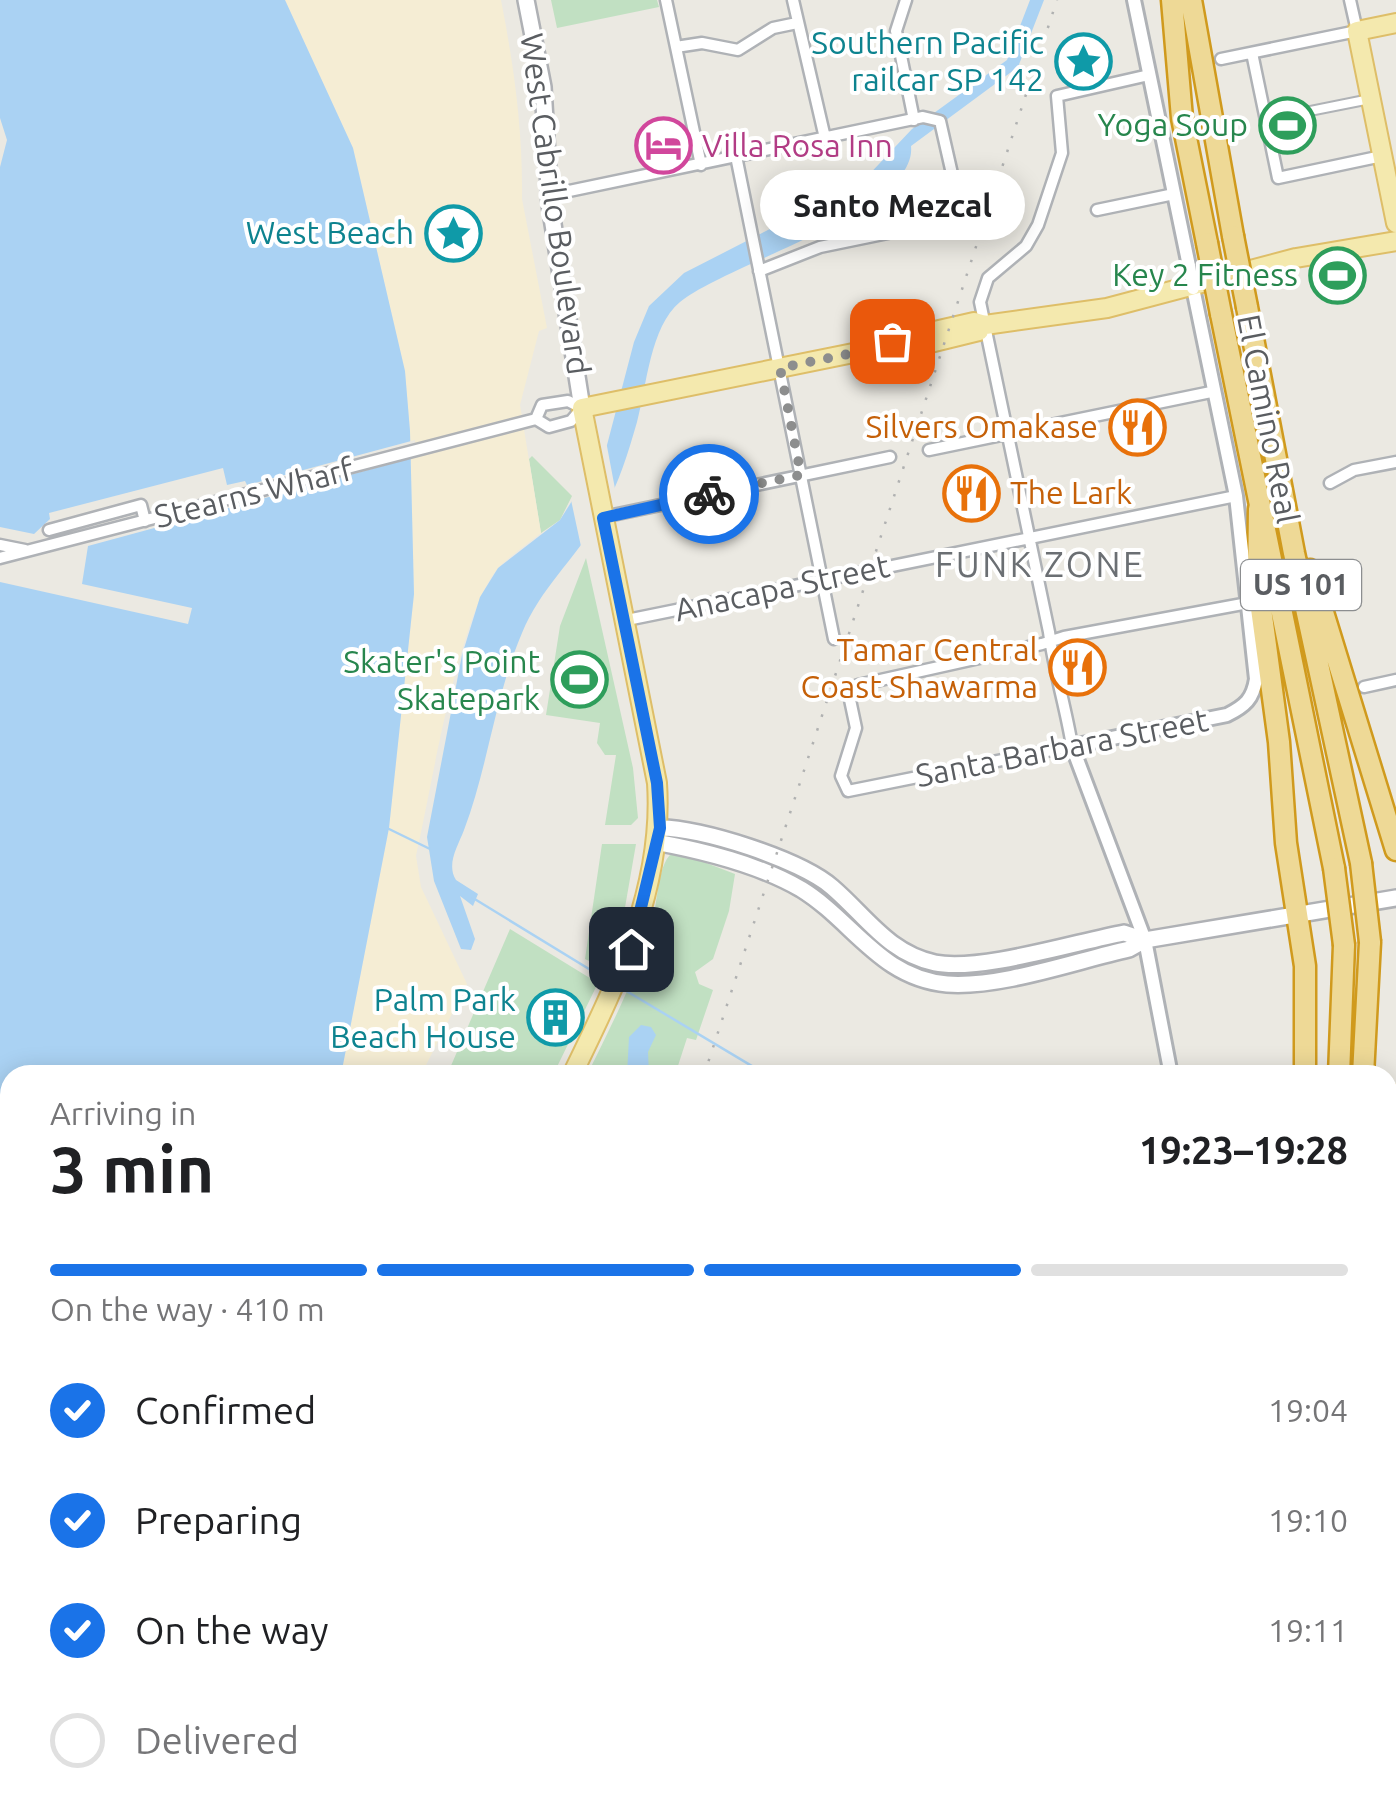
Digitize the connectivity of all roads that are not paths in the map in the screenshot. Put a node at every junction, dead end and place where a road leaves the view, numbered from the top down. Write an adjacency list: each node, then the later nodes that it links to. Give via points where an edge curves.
1 (526, 0): 24 (main road, West Cabrillo Boulevard, via 542,87)
2 (666, 0): 12 (street)
3 (793, 0): 9 (street)
4 (906, 0): 17 (street, via 896,31)
5 (1134, 0): 15 (street)
6 (1172, 0): 42 (highway, El Camino Real / US 101, bridge, via 1182,118)
7 (1192, 0): 36 (highway, El Camino Real / US 101, bridge)
8 (1350, 0): 11 (street)
9 (797, 23): 12 (street, via 773,28 738,50 702,43); 19 (street)
10 (1396, 23): 11 (main road)
11 (1356, 31): 13 (street); 16 (main road)
12 (676, 48): 22 (street)
13 (1252, 53): 14 (street); 18 (street)
14 (1221, 59)
15 (1149, 75): 23 (street); 29 (street, via 1056,96 1062,153 1032,237 982,289)
16 (1370, 98): 18 (street); 21 (main road)
17 (918, 118): 19 (street); 28 (street, via 942,124 959,215)
18 (1265, 120): 21 (street, via 1278,178)
19 (824, 138): 20 (street)
20 (736, 156): 22 (street); 28 (street)
21 (1382, 156): 26 (main road)
22 (701, 165): 24 (street)
23 (1174, 194): 25 (street); 31 (street, bridge)
24 (550, 195): 32 (main road, West Cabrillo Boulevard)
25 (1097, 210)
26 (1396, 223)
27 (1396, 241): 29 (main road, via 1296,258 1108,308)
28 (759, 266): 30 (street)
29 (985, 326): 30 (main road, via 950,326); 34 (street)
30 (780, 368): 32 (main road); 39 (street)
31 (1211, 392): 34 (street); 41 (street)
32 (582, 408): 33 (street, Stearns Wharf, via 568,401 546,404); 33 (street, Stearns Wharf, via 571,422 549,428); 43 (main road)
33 (536, 419): 44 (street, Stearns Wharf)
34 (1008, 433): 35 (street); 46 (street)
35 (929, 450)
36 (1274, 452): 59 (highway); 67 (highway, El Camino Real / US 101, bridge, via 1361,862 1370,942)
37 (890, 458): 39 (street)
38 (1396, 462): 40 (street, via 1354,470)
39 (801, 475): 43 (street); 50 (street)
40 (1330, 483)
41 (1236, 496): 46 (street, Anacapa Street); 51 (street)
42 (1259, 509): 61 (highway, via 1258,586); 66 (highway, El Camino Real / US 101, bridge, via 1334,868 1344,946)
43 (603, 516): 52 (main road)
44 (144, 521): 45 (street, via 140,505); 48 (street, Stearns Wharf)
45 (49, 530)
46 (1030, 537): 50 (street, Anacapa Street); 54 (street)
47 (0, 544): 48 (street, Stearns Wharf)
48 (26, 550): 49 (street, Stearns Wharf)
49 (0, 558)
50 (821, 580): 52 (street, Anacapa Street); 53 (street)
51 (1248, 603): 54 (street); 57 (street, Santa Barbara Street, via 1256,679 1244,706)
52 (622, 621): 58 (main road, via 657,783)
53 (834, 638)
54 (1050, 640): 57 (street); 57 (street, Santa Barbara Street, via 864,682 851,692 856,728 841,776 848,791)
55 (1396, 680): 56 (street)
56 (1364, 687)
57 (1072, 746): 62 (street)
58 (657, 835): 62 (main road, via 678,828 812,873 892,945 936,963 968,964 1124,932); 63 (main road, via 644,906 620,977)
59 (1396, 850)
60 (1396, 898): 61 (main road)
61 (1296, 917): 62 (main road); 65 (highway, via 1305,966)
62 (1145, 940): 64 (street)
63 (577, 1065)
64 (1168, 1065)
65 (1305, 1065)
66 (1339, 1065)
67 (1364, 1065)

